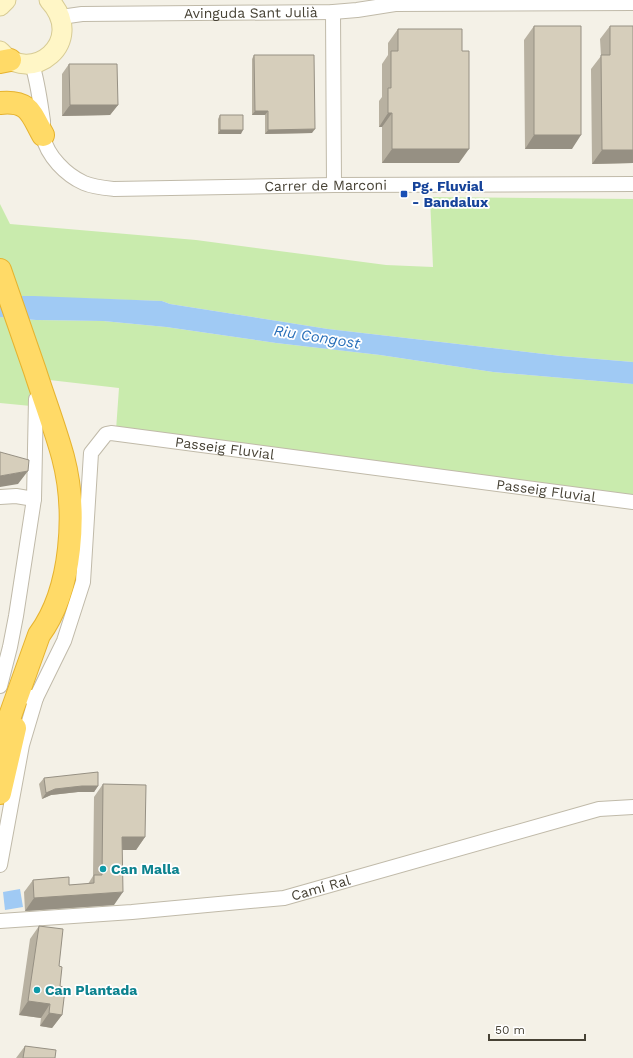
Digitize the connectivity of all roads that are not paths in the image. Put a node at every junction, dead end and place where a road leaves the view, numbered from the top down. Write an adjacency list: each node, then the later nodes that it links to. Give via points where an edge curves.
1 (6, 0): 5 (street)
2 (49, 0): 7 (street)
3 (633, 3): 4 (street, Avinguda Sant Julià)
4 (358, 5): 6 (street, Avinguda Sant Julià)
5 (0, 6)
6 (333, 12): 7 (street, Avinguda Sant Julià, via 82,14); 13 (street)
7 (61, 17): 9 (street, via 63,25 58,47 49,57)
8 (3, 58): 9 (street, via 17,63)
9 (32, 64): 11 (street, via 38,85)
10 (0, 103): 11 (highway, via 12,103 28,109)
11 (43, 136): 13 (street, Carrer de Marconi, via 54,159 63,169 85,184 99,188)
12 (633, 184): 13 (street, Carrer de Marconi)
13 (334, 185)
14 (0, 270): 19 (highway, via 53,424 68,492 70,530 65,571)
15 (36, 399): 17 (street)
16 (0, 497): 17 (street)
17 (34, 499): 20 (street, via 16,616)
18 (633, 502): 21 (street, Passeig Fluvial, via 106,434 90,453 83,582 64,641)
19 (48, 622): 21 (highway); 22 (highway, via 39,635)
20 (0, 686)
21 (30, 697): 23 (highway, via 15,730); 25 (street)
22 (0, 744)
23 (0, 793)
24 (633, 807): 26 (street, Camí Ral, via 599,809 284,898)
25 (0, 865)
26 (0, 921)

